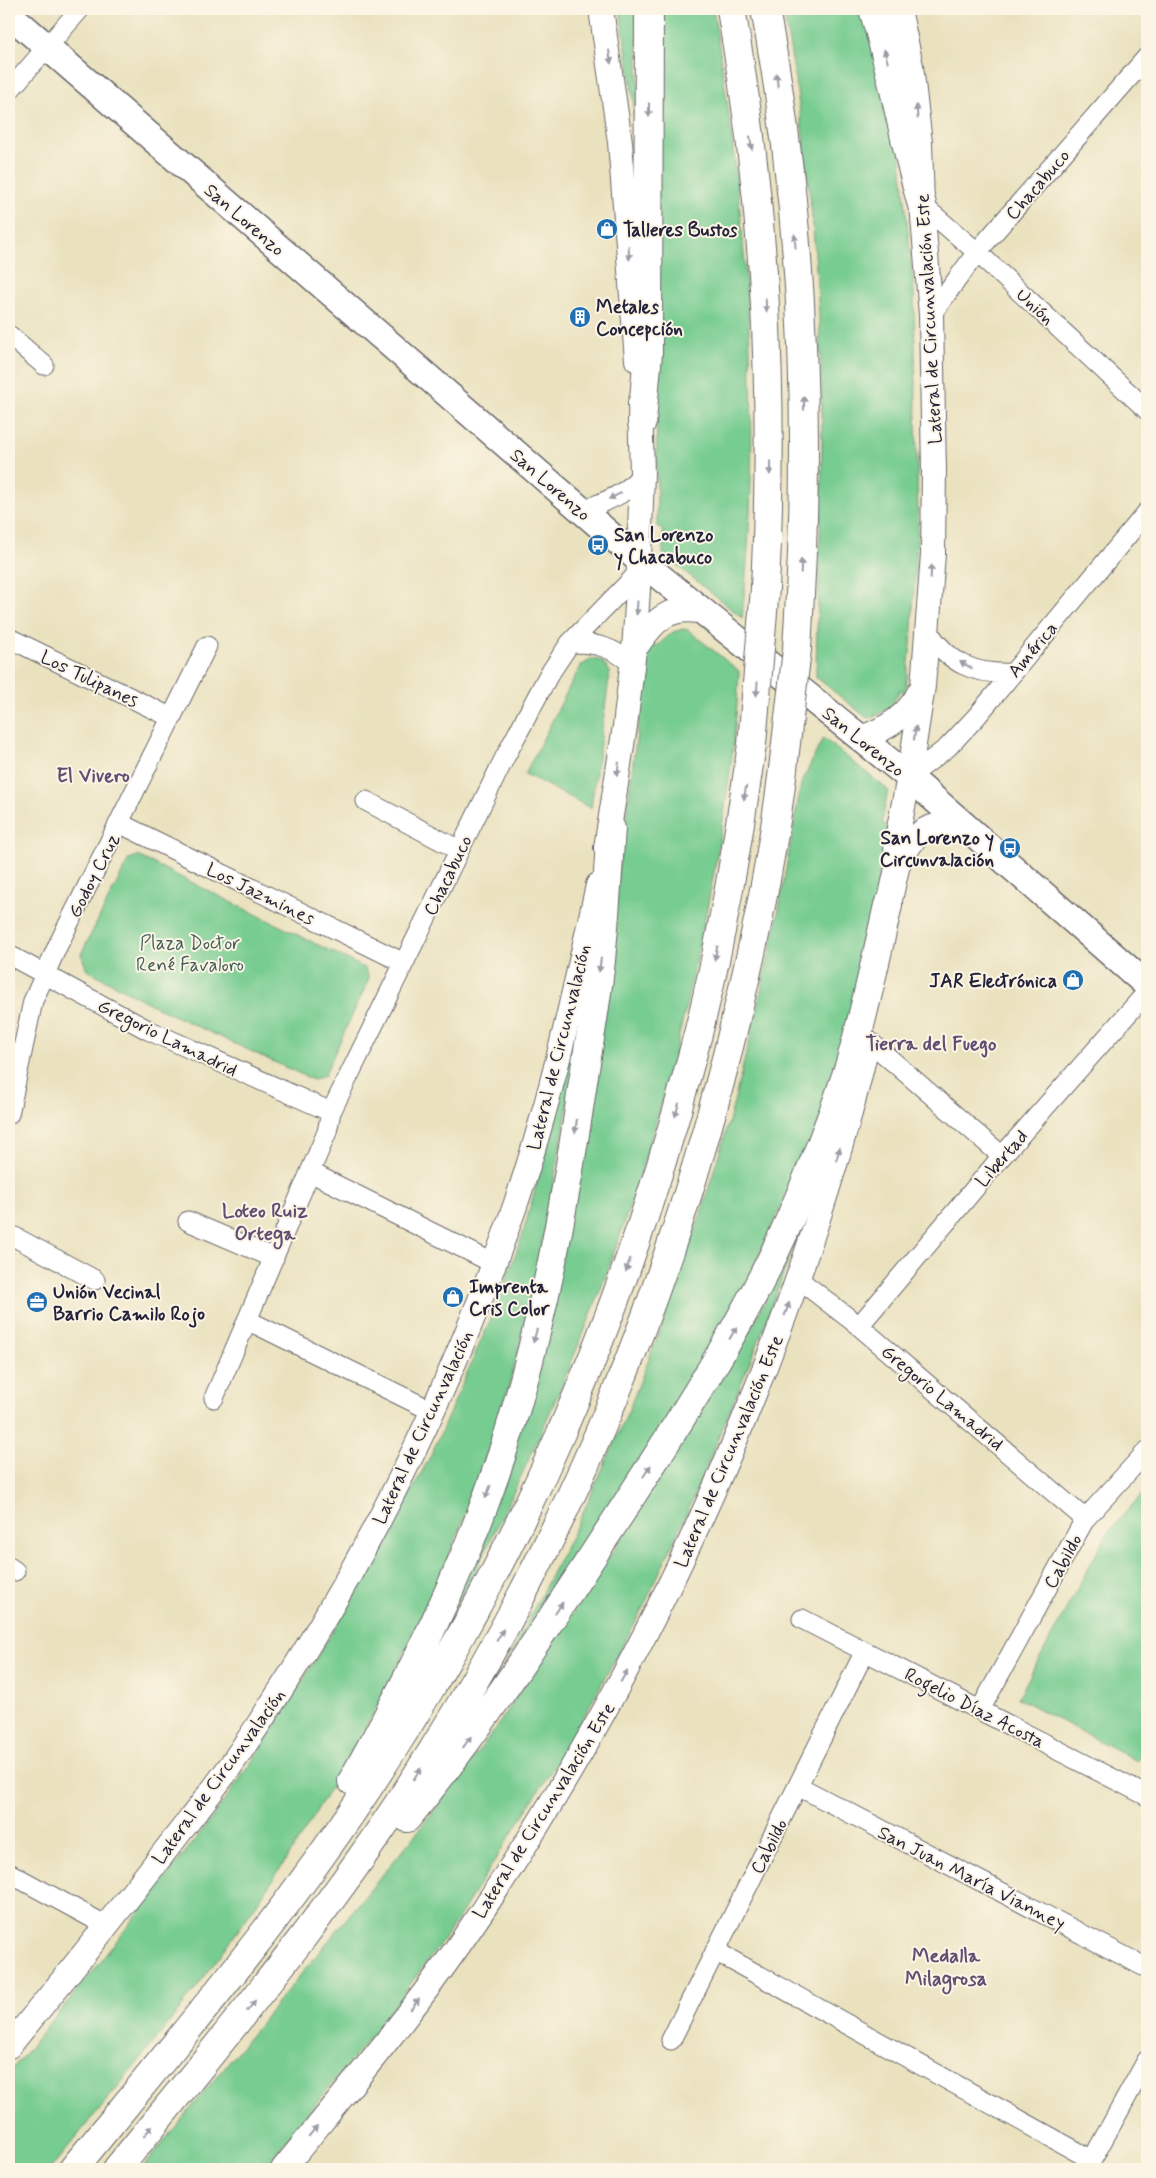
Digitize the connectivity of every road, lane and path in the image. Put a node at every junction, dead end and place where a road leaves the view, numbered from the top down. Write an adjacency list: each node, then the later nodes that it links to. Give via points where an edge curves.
1 (80, 9): 9 (street)
2 (601, 9): 18 (street, Lateral de Circunvalación, one-way to 18, via 620,142)
3 (649, 9): 18 (highway, one-way to 18, via 648,353)
4 (731, 9): 73 (highway, one-way to 73, bridge, via 753,153 766,303 770,455 765,588 752,744 725,911 694,1050 637,1238 574,1403 500,1561 367,1790)
5 (765, 9): 71 (highway, one-way to 5, bridge, via 389,1817 467,1694 540,1559 610,1406 650,1307 689,1193 723,1075 758,921 783,769 796,658 805,465 802,332 787,155)
6 (874, 9): 12 (highway, one-way to 6)
7 (899, 9): 12 (street, Lateral de Circunvalación Este, one-way to 7, via 916,100)
8 (9, 14): 9 (main road, San Lorenzo)
9 (47, 47): 11 (street); 20 (main road, San Lorenzo)
10 (1147, 57): 13 (street, Chacabuco)
11 (9, 90)
12 (922, 205): 13 (street, Unión); 14 (street, Lateral de Circunvalación Este)
13 (977, 252): 14 (street, Chacabuco); 17 (street, Unión)
14 (931, 315): 24 (street, Lateral de Circunvalación Este, one-way to 14, via 934,471)
15 (9, 335): 16 (street)
16 (44, 365)
17 (1147, 410)
18 (642, 422): 19 (street, Lateral de Circunvalación)
19 (642, 473): 20 (street, one-way to 20, via 620,495); 22 (street, Lateral de Circunvalación)
20 (582, 511): 22 (main road, San Lorenzo)
21 (1147, 512): 29 (street, América)
22 (639, 566): 23 (main road, San Lorenzo); 26 (street, Chacabuco); 28 (street, Lateral de Circunvalación, one-way to 28)
23 (705, 612): 28 (street, via 686,609 669,613 651,627); 32 (main road, San Lorenzo)
24 (928, 630): 29 (street, one-way to 24, via 989,674 975,670 941,649); 30 (street, Lateral de Circunvalación Este)
25 (9, 638): 31 (street, Los Tulipanes)
26 (570, 643): 28 (street, via 593,643); 38 (street, Chacabuco, via 543,684)
27 (208, 646): 31 (street, Godoy Cruz)
28 (633, 657): 37 (street, Lateral de Circunvalación, one-way to 37)
29 (1013, 673): 33 (street, América, via 948,747)
30 (922, 686): 32 (street, via 915,701 901,716 882,730); 33 (street, Lateral de Circunvalación Este, one-way to 30)
31 (172, 718): 35 (street, Godoy Cruz)
32 (860, 738): 33 (main road, San Lorenzo)
33 (909, 777): 36 (main road, San Lorenzo); 39 (street, Lateral de Circunvalación Este, via 896,843)
34 (366, 801): 38 (street)
35 (119, 823): 42 (street, Los Jazmines); 43 (street, Godoy Cruz)
36 (962, 824): 39 (street, via 941,824 922,830); 44 (main road, San Lorenzo)
37 (611, 829): 54 (street, Lateral de Circunvalación, via 554,1074 527,1167); 73 (highway, one-way to 73, via 602,950 567,1189 539,1322 502,1456 447,1593 382,1727)
38 (459, 850): 42 (street, Chacabuco)
39 (896, 868): 40 (street, Lateral de Circunvalación Este)
40 (888, 905): 46 (street, Lateral de Circunvalación Este); 71 (highway, one-way to 40, via 442,1775 521,1667 740,1321 796,1206 843,1082 861,1023)
41 (9, 955): 43 (street, Gregorio Lamadrid)
42 (404, 963): 47 (street, Chacabuco)
43 (45, 975): 47 (street, Gregorio Lamadrid, via 148,1030); 48 (street, Godoy Cruz, via 33,1001)
44 (1147, 985)
45 (1147, 992): 49 (street, Libertad)
46 (868, 1040): 49 (street); 55 (street, Lateral de Circunvalación Este, one-way to 46, via 837,1160)
47 (331, 1112): 50 (street, Chacabuco, via 328,1132)
48 (9, 1114)
49 (1002, 1156): 58 (street, Libertad)
50 (310, 1172): 53 (street, Chacabuco); 54 (street)
51 (188, 1221): 53 (street)
52 (9, 1234): 56 (street)
53 (274, 1258): 57 (street, Chacabuco)
54 (493, 1263): 60 (street, Lateral de Circunvalación)
55 (798, 1279): 58 (street, Gregorio Lamadrid); 80 (street, Lateral de Circunvalación Este, one-way to 55, via 460,1943 592,1735 689,1545 751,1403)
56 (95, 1280)
57 (247, 1320): 59 (street, Chacabuco); 60 (street)
58 (859, 1326): 62 (street, Gregorio Lamadrid)
59 (214, 1398)
60 (432, 1411): 69 (street, Lateral de Circunvalación, via 365,1545 280,1690 229,1768)
61 (1147, 1452): 62 (street, Cabildo)
62 (1085, 1519): 65 (street, Cabildo)
63 (802, 1619): 64 (street, Rogelio Díaz Acosta)
64 (865, 1651): 65 (street, Rogelio Díaz Acosta); 66 (street, Cabildo)
65 (980, 1710): 67 (street, Rogelio Díaz Acosta)
66 (798, 1786): 70 (street, Cabildo); 72 (street, San Juan María Vianney)
67 (1147, 1796)
68 (9, 1873): 69 (street)
69 (107, 1926): 75 (street, Lateral de Circunvalación)
70 (715, 1951): 74 (street, Cabildo); 77 (street)
71 (280, 1968): 79 (highway, one-way to 71)
72 (1147, 1968)
73 (235, 1972): 78 (highway)
74 (671, 2040)
75 (9, 2046)
76 (1147, 2060): 77 (street)
77 (1089, 2165)
78 (72, 2169)
79 (117, 2169)
80 (283, 2169)

